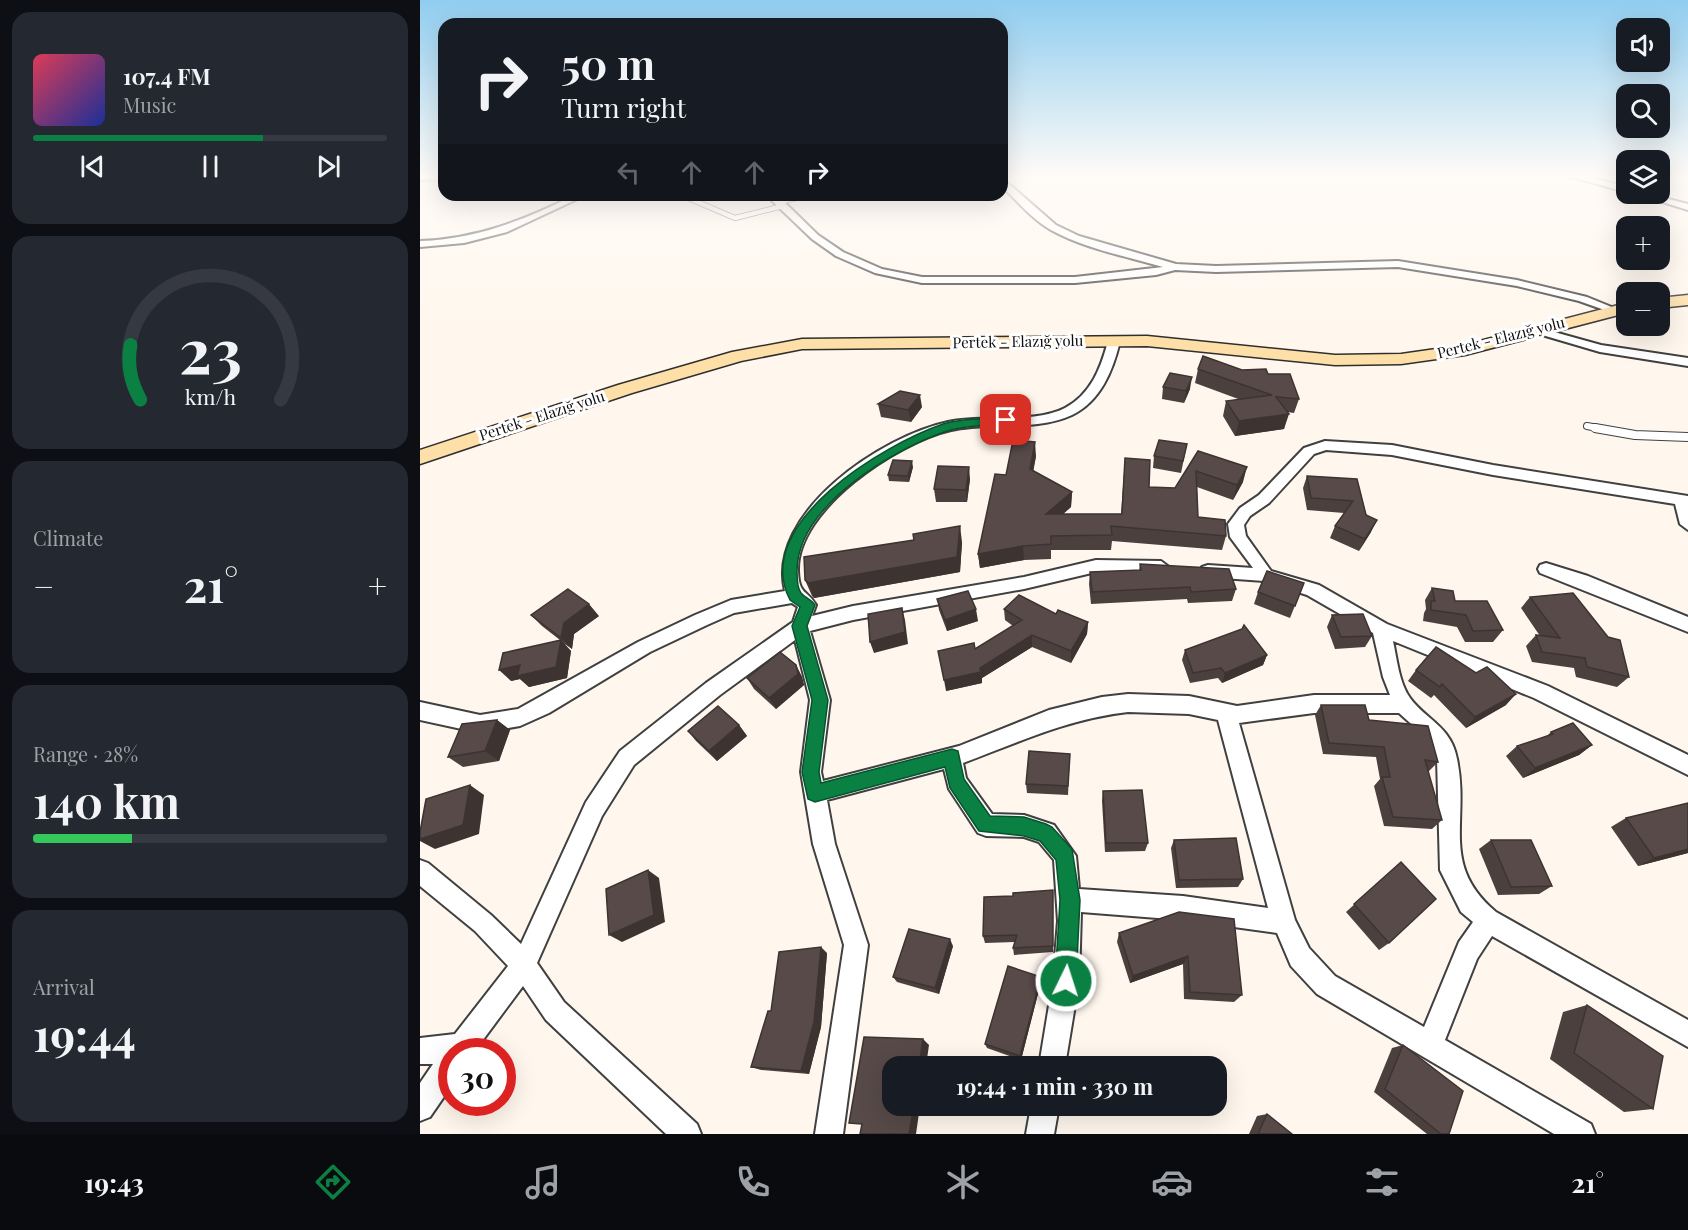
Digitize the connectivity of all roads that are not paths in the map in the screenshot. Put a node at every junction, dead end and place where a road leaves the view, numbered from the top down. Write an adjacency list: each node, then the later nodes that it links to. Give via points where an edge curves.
1 (513, 228): 4 (street, via 448,244)
2 (806, 228): 5 (street, via 840,255 874,270 914,279 1075,280)
3 (1055, 228): 5 (street, via 1076,238)
4 (420, 244)
5 (1175, 267): 8 (street, via 1398,264 1516,283)
6 (1688, 300): 7 (main road)
7 (1670, 302)
8 (1616, 308)
9 (1616, 310): 10 (main road, Pertek - Elazığ yolu)
10 (1536, 330): 11 (main road, Pertek - Elazığ yolu, via 1438,355 1370,360 1299,357 1174,342); 12 (street, via 1600,348)
11 (1114, 341): 15 (main road, Pertek - Elazığ yolu, via 833,342 771,349 625,389); 20 (street, via 1107,371 1087,399 1067,413 947,426 909,442 850,477 814,514 799,537 790,561)
12 (1688, 362)
13 (1587, 426): 14 (lane, via 1635,435)
14 (1688, 437)
15 (420, 457)
16 (1684, 501): 17 (street); 19 (street, via 1392,450 1325,445 1309,451 1236,524 1237,537 1259,560)
17 (1688, 524)
18 (1546, 569): 21 (street)
19 (1264, 575): 22 (street, via 1114,564); 23 (street, via 1313,590)
20 (795, 596): 22 (street, via 807,605); 25 (street, via 731,607 644,647 520,717 480,724)
21 (1688, 625)
22 (800, 626): 29 (street, via 820,700 811,772); 34 (street, via 627,758 594,809)
23 (1381, 630): 24 (street); 28 (street, via 1541,692)
24 (1403, 704): 26 (street, via 1314,705 1237,715); 32 (street, via 1435,733 1447,758 1451,870 1469,904)
25 (420, 711)
26 (1226, 712): 27 (street, via 1189,705 1102,706 1049,719); 33 (street)
27 (952, 757): 29 (street); 31 (street, via 956,782 986,825 1024,826 1046,833 1065,856)
28 (1688, 765)
29 (815, 793): 45 (street, via 824,843 855,945)
30 (420, 872): 34 (street, via 483,923)
31 (1070, 900): 33 (street, via 1171,907); 40 (street, via 1066,981)
32 (1488, 920): 35 (street); 37 (street, via 1468,951)
33 (1284, 922): 37 (street, via 1300,957 1326,985)
34 (524, 965): 36 (street); 44 (street, via 555,1011)
35 (1688, 1034)
36 (468, 1038)
37 (1429, 1046): 47 (street)
38 (420, 1051): 39 (street)
39 (438, 1052)
40 (1054, 1056)
41 (438, 1081): 42 (street)
42 (420, 1107)
43 (1043, 1116): 46 (street)
44 (687, 1134)
45 (829, 1134)
46 (1040, 1134)
47 (1581, 1134)

